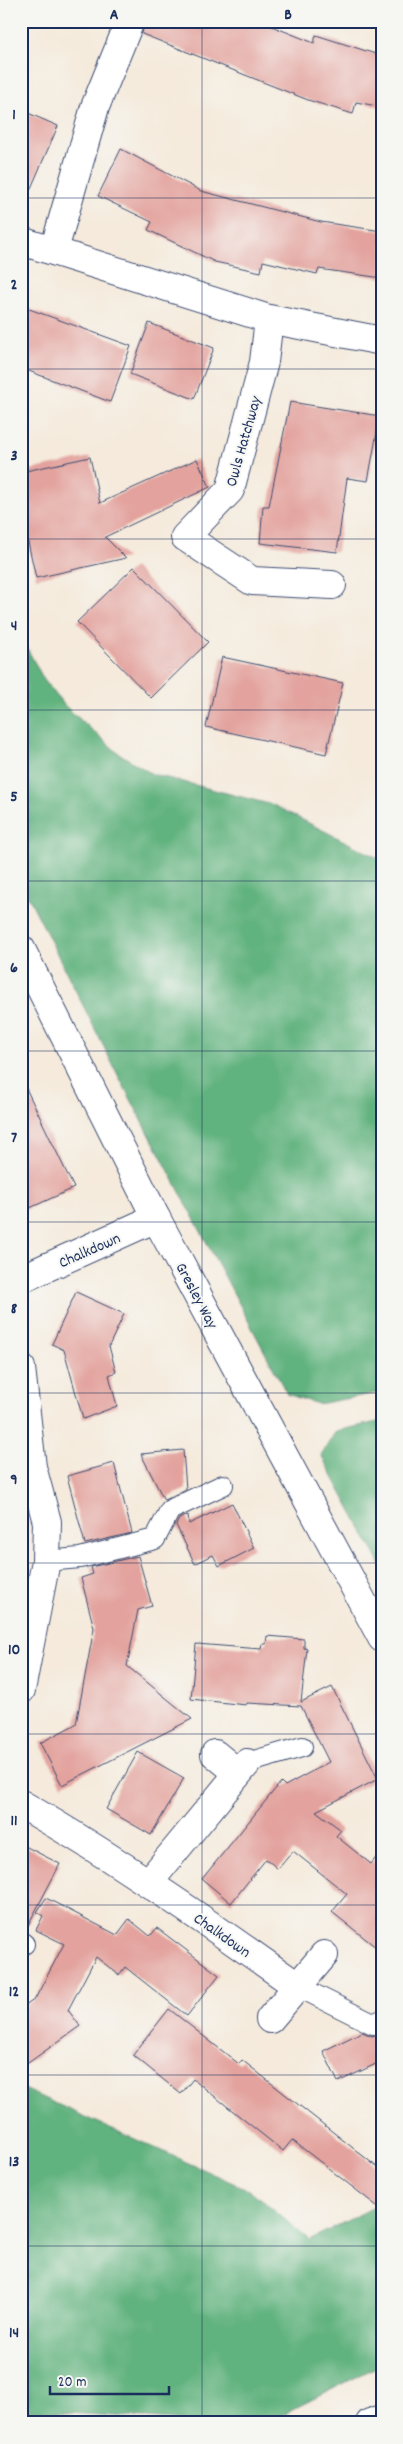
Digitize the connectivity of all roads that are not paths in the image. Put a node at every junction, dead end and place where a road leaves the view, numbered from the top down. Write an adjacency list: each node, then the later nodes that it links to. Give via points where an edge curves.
1 (130, 21): 3 (street, via 95,107)
2 (21, 241): 3 (street)
3 (54, 250): 4 (street)
4 (269, 319): 5 (street); 6 (street, Owls Hatchway, via 264,362 230,490 185,537 252,581)
5 (382, 341)
6 (332, 585)
7 (21, 949): 8 (street, Gresley Way)
8 (156, 1218): 9 (street, Chalkdown); 13 (street, Gresley Way)
9 (21, 1279)
10 (21, 1368): 12 (street, via 32,1467 47,1522)
11 (223, 1485): 12 (lane, via 170,1510 155,1539 80,1558)
12 (46, 1561): 14 (street)
13 (382, 1638)
14 (21, 1690)
15 (302, 1747): 17 (lane)
16 (214, 1754): 17 (street)
17 (242, 1768): 19 (street)
18 (21, 1804): 19 (street, Chalkdown)
19 (148, 1882): 21 (street, Chalkdown)
20 (324, 1955): 21 (street)
21 (298, 1986): 22 (street); 23 (lane, via 373,2024)
22 (270, 2018)
23 (382, 2020)
24 (382, 2419): 25 (street)
25 (370, 2423)

